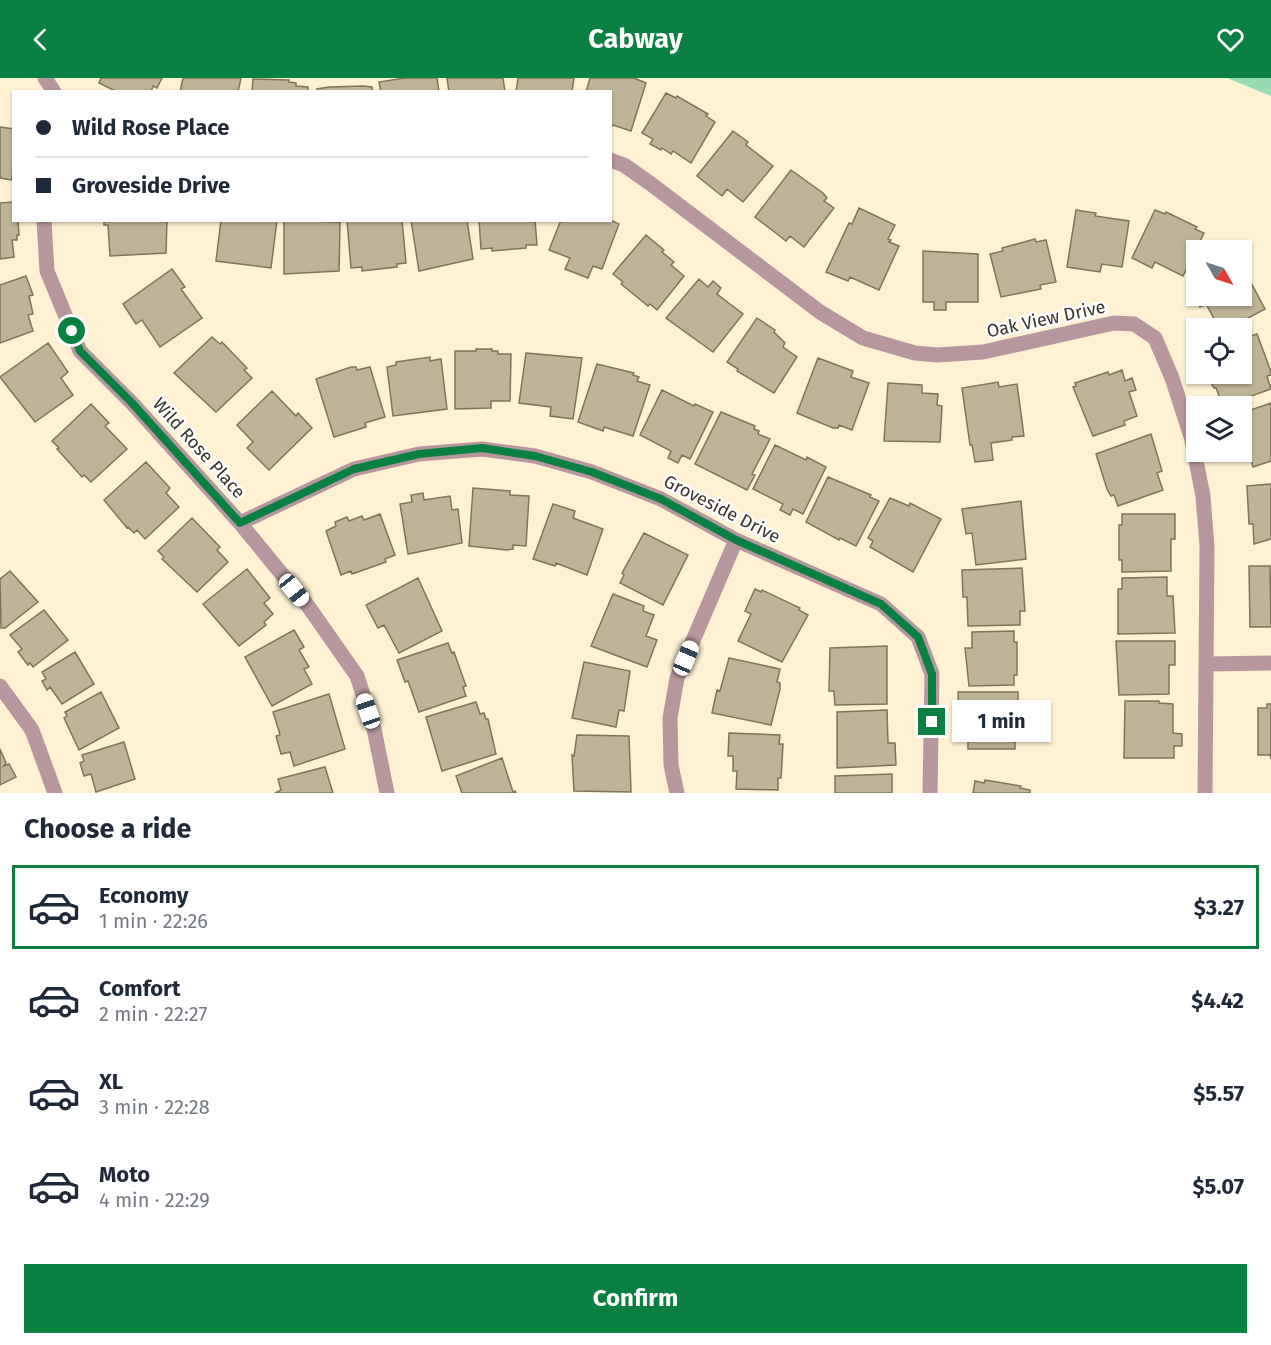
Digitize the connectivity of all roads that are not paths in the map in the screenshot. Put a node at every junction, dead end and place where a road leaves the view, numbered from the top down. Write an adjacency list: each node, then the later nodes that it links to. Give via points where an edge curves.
1 (612, 161): 6 (street, Oak View Drive, via 651,184 820,312 863,338 937,355 983,352 1114,323 1134,324 1155,338 1192,440 1203,496 1207,546)
2 (44, 222): 3 (street, Wild Rose Place, via 47,272 80,351)
3 (240, 523): 4 (street, Groveside Drive, via 354,469 419,454 482,448 535,456 592,472 661,499); 9 (street, Wild Rose Place, via 308,606 357,676 374,729)
4 (736, 540): 10 (street, via 677,678 670,718 671,765); 11 (street, Groveside Drive, via 881,604 918,637 932,674)
5 (1271, 663): 6 (street)
6 (1206, 664): 12 (street, Oak View Drive)
7 (0, 686): 8 (street, via 32,730)
8 (55, 793)
9 (387, 793)
10 (677, 793)
11 (930, 793)
12 (1205, 793)

